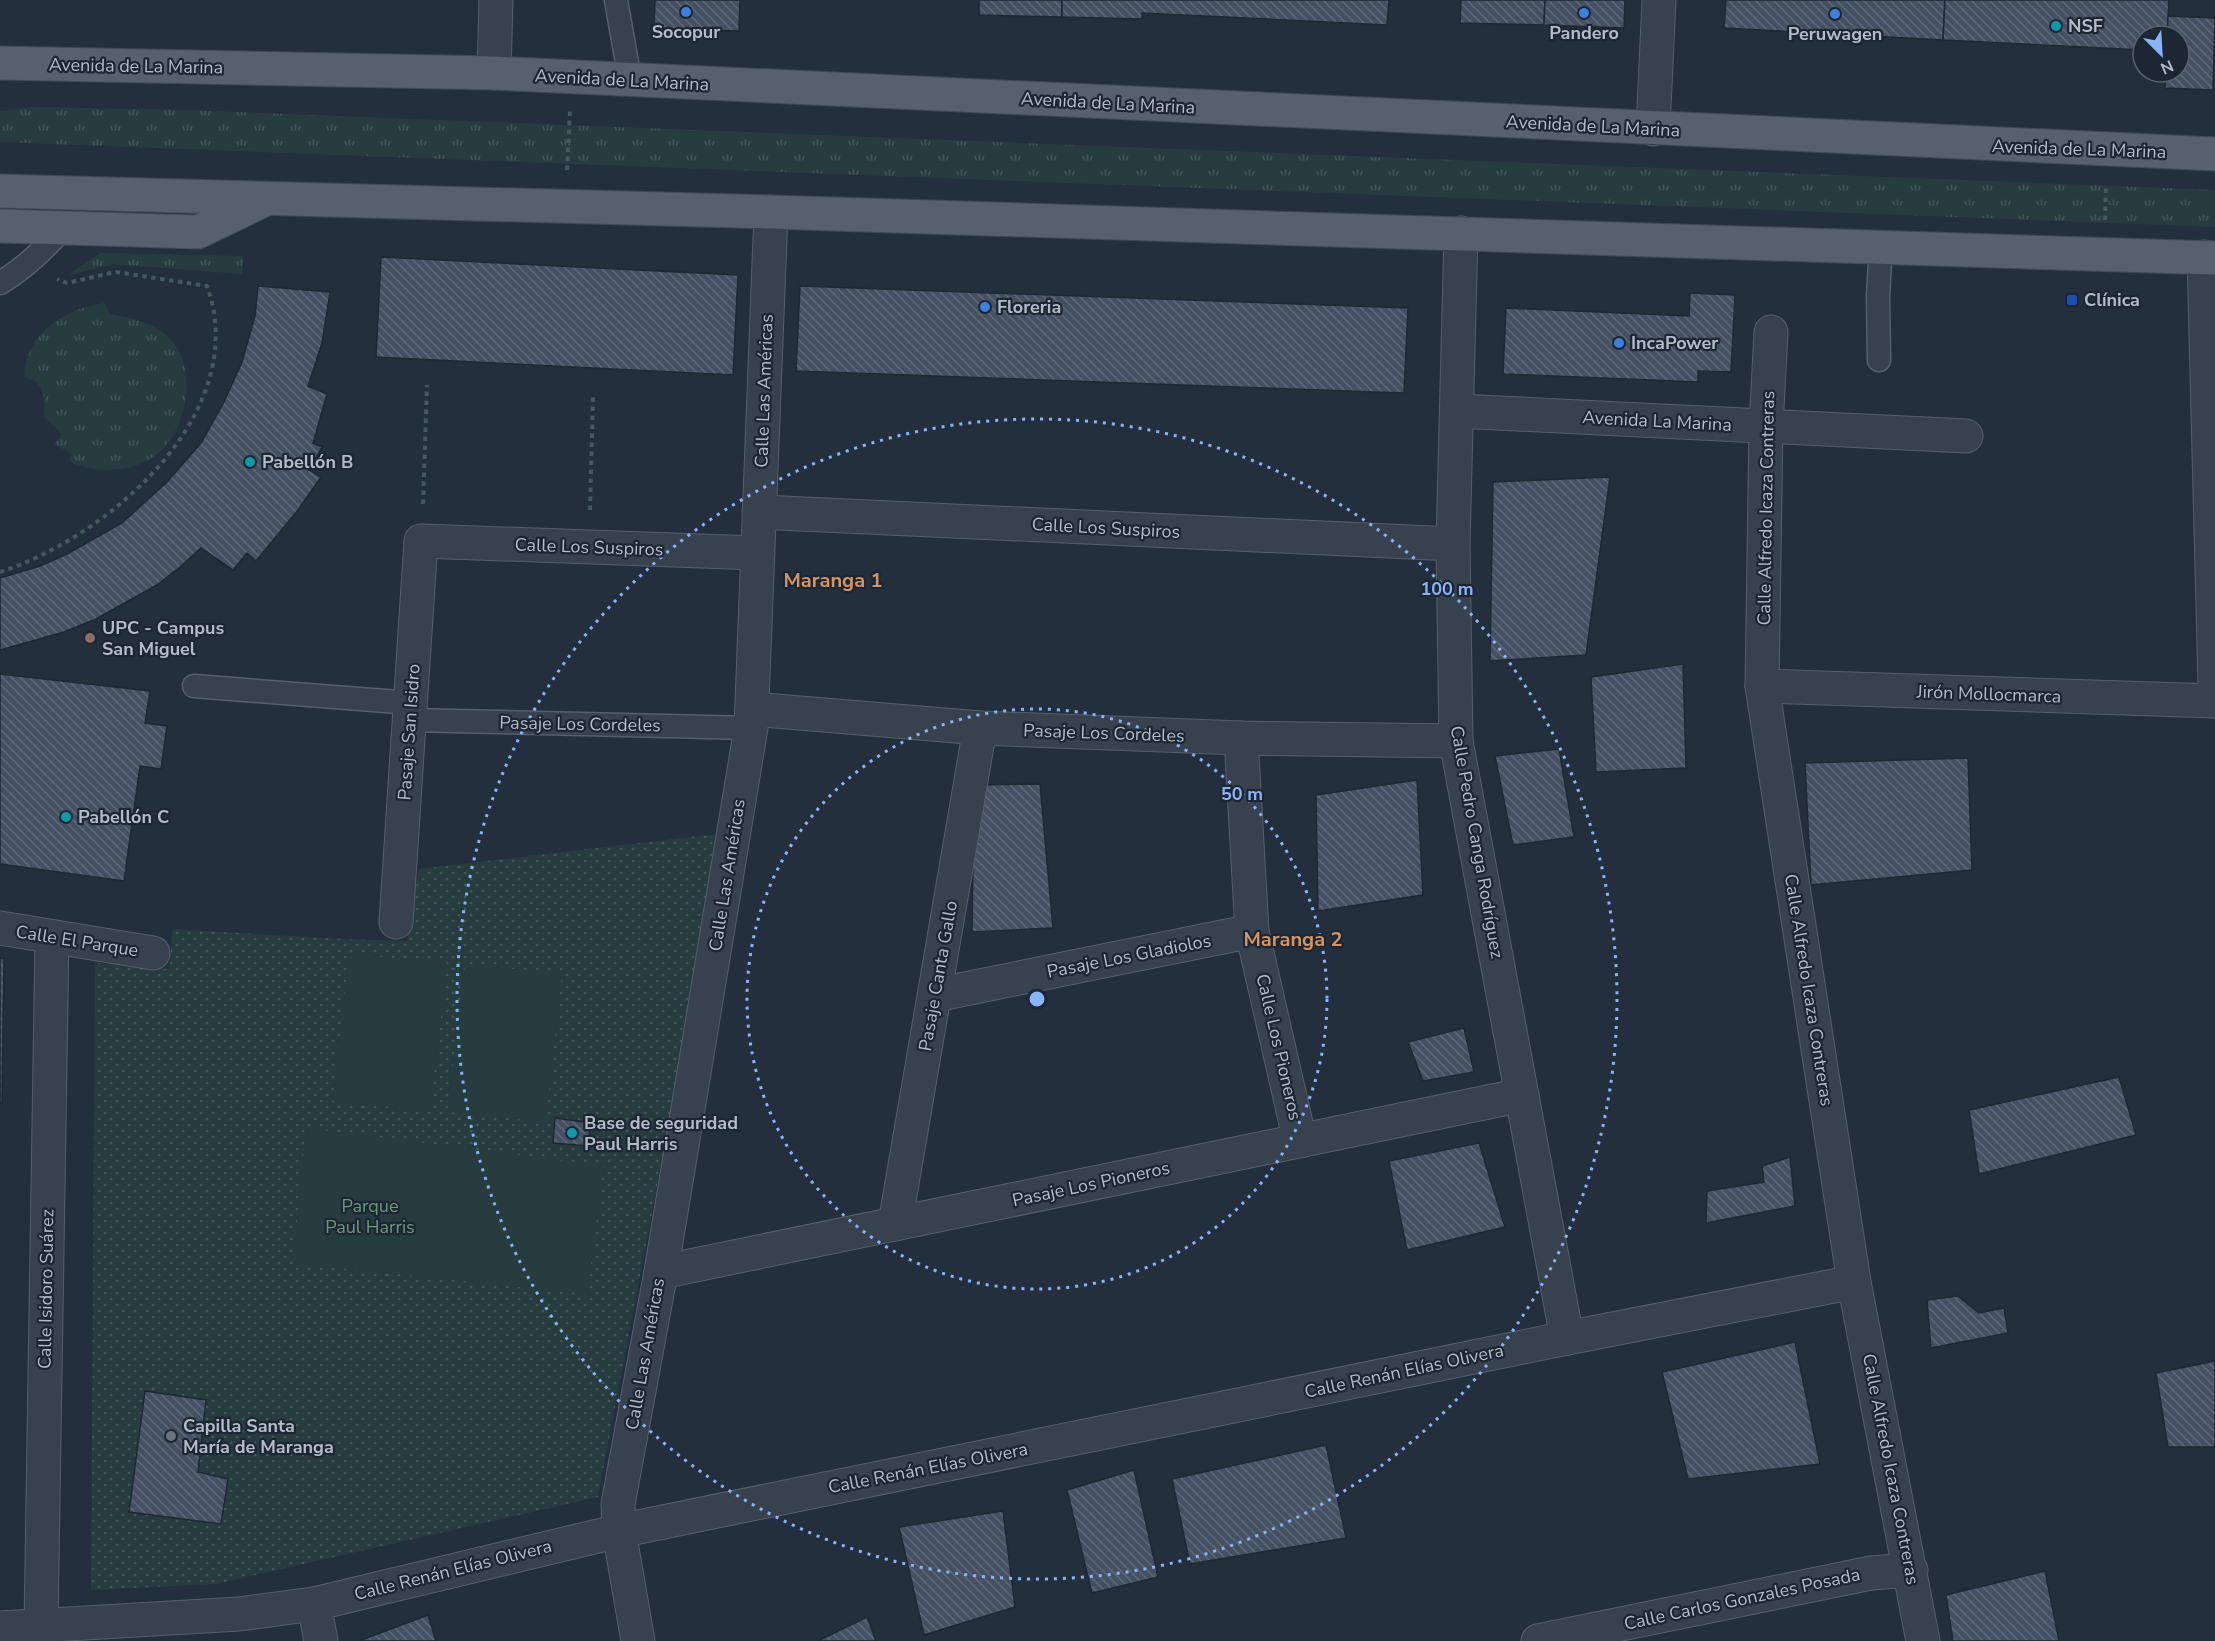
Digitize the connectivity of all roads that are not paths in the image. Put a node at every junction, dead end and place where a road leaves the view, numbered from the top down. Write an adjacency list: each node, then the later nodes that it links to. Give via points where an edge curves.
1 (497, 0): 5 (street)
2 (616, 0): 6 (lane)
3 (1659, 0): 7 (street)
4 (0, 63): 5 (main road, Avenida de La Marina)
5 (494, 73): 6 (main road, Avenida de La Marina)
6 (630, 81): 7 (main road, Avenida de La Marina)
7 (1653, 129): 8 (main road, Avenida de La Marina)
8 (2215, 154)
9 (0, 191): 10 (main road)
10 (55, 193): 11 (main road); 13 (main road)
11 (267, 198): 12 (main road); 15 (main road, via 198,232)
12 (771, 212): 16 (main road); 25 (street, Calle Las Américas)
13 (0, 219)
14 (0, 226): 15 (main road)
15 (63, 228): 19 (lane, via 36,258)
16 (1461, 233): 17 (main road); 22 (street, Calle Pedro Canga Rodríguez)
17 (1881, 246): 18 (main road); 21 (lane)
18 (2210, 257): 29 (street)
19 (0, 283)
20 (1772, 332): 23 (street, Calle Alfredo Icaza Contreras)
21 (1879, 360)
22 (1457, 411): 23 (street, Avenida La Marina); 27 (street, Calle Pedro Canga Rodríguez)
23 (1766, 427): 24 (street, Avenida La Marina); 31 (street, Calle Alfredo Icaza Contreras)
24 (1965, 436)
25 (759, 512): 27 (street, Calle Los Suspiros); 28 (street, Calle Las Américas)
26 (422, 541): 28 (street, Calle Los Suspiros); 33 (street, Pasaje San Isidro)
27 (1453, 544): 37 (street, Calle Pedro Canga Rodríguez)
28 (757, 553): 34 (street, Calle Las Américas)
29 (2215, 685)
30 (194, 686): 33 (lane, Pasaje Los Cordeles)
31 (1762, 686): 32 (street, Jirón Mollocmarca); 48 (street, Calle Alfredo Icaza Contreras)
32 (2215, 701)
33 (410, 712): 34 (lane, Pasaje Los Cordeles); 38 (street, Pasaje San Isidro)
34 (752, 718): 35 (street, Pasaje Los Cordeles); 47 (street, Calle Las Américas)
35 (980, 728): 36 (street, Pasaje Los Cordeles); 43 (street, Pasaje Canta Gallo)
36 (1241, 738): 37 (street, Pasaje Los Cordeles); 40 (street, Calle Los Pioneros)
37 (1456, 741): 44 (street, Calle Pedro Canga Rodríguez)
38 (396, 922)
39 (0, 928): 41 (street, Calle El Parque)
40 (1252, 931): 43 (street, Pasaje Los Gladiolos); 45 (street, Calle Los Pioneros)
41 (52, 937): 42 (street, Calle El Parque); 54 (street, Calle Isidoro Suárez)
42 (153, 953)
43 (935, 995): 46 (street, Pasaje Canta Gallo)
44 (1522, 1095): 45 (street, Pasaje Los Pioneros); 49 (street, Calle Pedro Canga Rodríguez)
45 (1300, 1141): 46 (street, Pasaje Los Pioneros)
46 (895, 1224): 47 (street, Pasaje Los Pioneros)
47 (661, 1272): 50 (street, Calle Las Américas, via 618,1504)
48 (1854, 1282): 49 (street, Calle Renán Elías Olivera); 51 (street, Calle Alfredo Icaza Contreras)
49 (1567, 1338): 50 (street, Calle Renán Elías Olivera)
50 (619, 1531): 52 (street, Calle Renán Elías Olivera); 56 (street, Calle Las Américas)
51 (1911, 1570): 57 (street, Calle Carlos Gonzales Posada, via 1870,1573); 58 (street, Calle Alfredo Icaza Contreras)
52 (314, 1604): 54 (street, Calle Renán Elías Olivera); 55 (street)
53 (0, 1628): 54 (street, Calle Renán Elías Olivera)
54 (42, 1633)
55 (321, 1641)
56 (638, 1641)
57 (1538, 1641)
58 (1923, 1641)

